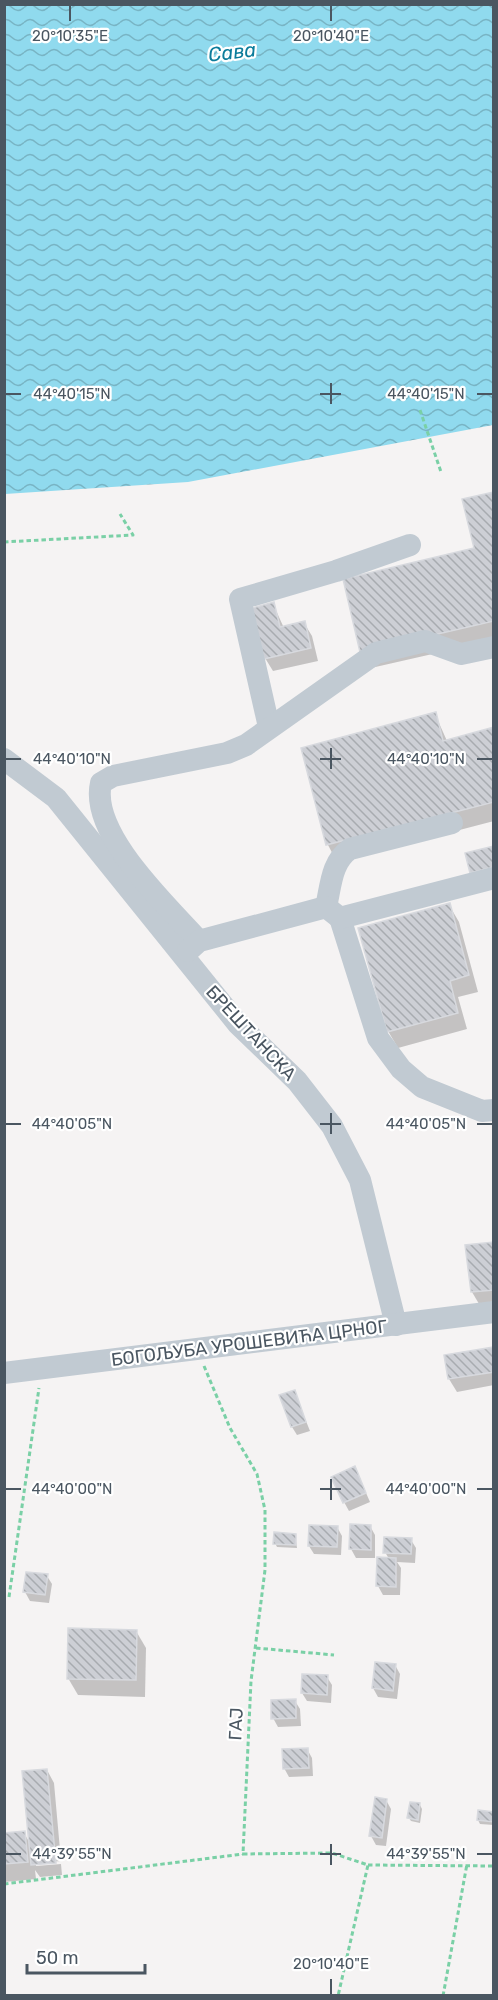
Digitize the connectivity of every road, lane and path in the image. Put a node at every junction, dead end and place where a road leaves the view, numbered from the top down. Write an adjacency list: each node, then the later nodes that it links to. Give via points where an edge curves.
1 (420, 410): 2 (path)
2 (441, 472)
3 (120, 514): 4 (path, via 133,535)
4 (4, 542)
5 (410, 545): 7 (street, via 240,599)
6 (494, 647): 7 (street, via 461,654 425,641 376,653)
7 (268, 727): 12 (street, via 246,745 227,753 113,776 101,783 98,796 112,835 138,872)
8 (4, 759): 13 (street, БРЕШТАНСКА, via 56,798)
9 (452, 823): 11 (street, via 350,849 340,855 335,865)
10 (494, 878): 11 (street)
11 (333, 913): 12 (street); 14 (street, via 378,1038 401,1069 422,1087 482,1111)
12 (199, 941): 13 (street)
13 (182, 956): 16 (street, БРЕШТАНСКА, via 238,1024 297,1081 332,1126 360,1180)
14 (494, 1110)
15 (494, 1312): 16 (street, БОГОЉУБА УРОШЕВИЋА ЦРНОГ)
16 (396, 1325): 17 (street, БОГОЉУБА УРОШЕВИЋА ЦРНОГ)
17 (198, 1350): 18 (street, БОГОЉУБА УРОШЕВИЋА ЦРНОГ); 21 (path, ГАЈ, via 230,1428 257,1474 265,1510 265,1570)
18 (42, 1368): 19 (street, БОГОЉУБА УРОШЕВИЋА ЦРНОГ); 20 (path)
19 (4, 1373)
20 (9, 1597)
21 (256, 1648): 22 (path); 23 (path, ГАЈ)
22 (334, 1655)
23 (243, 1854): 25 (path, via 332,1853); 27 (path)
24 (467, 1864): 25 (path); 26 (path); 29 (path)
25 (368, 1865): 28 (path)
26 (494, 1866)
27 (4, 1884)
28 (338, 1995)
29 (443, 1995)

